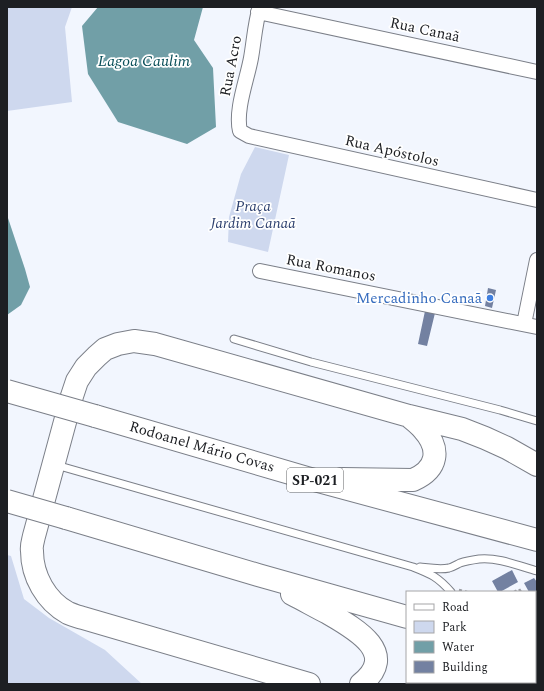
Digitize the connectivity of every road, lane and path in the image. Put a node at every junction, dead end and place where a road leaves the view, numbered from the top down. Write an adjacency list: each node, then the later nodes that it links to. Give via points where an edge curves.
1 (259, 10): 2 (street, Rua Canaã); 3 (street, Rua Acro, via 241,102 238,123)
2 (537, 72)
3 (240, 131): 4 (street, Rua Apóstolos, via 249,136)
4 (537, 200)
5 (537, 260): 7 (street)
6 (260, 271): 7 (street, Rua Romanos)
7 (530, 325)
8 (234, 339): 11 (lane, via 311,362)
9 (7, 391): 14 (highway, Rodoanel Mário Covas / SP-021, bridge)
10 (409, 416): 12 (highway, via 154,344 134,341 105,349 86,367 77,381); 13 (highway, via 462,429 507,448); 14 (highway, via 431,440 435,452 429,470 421,476 413,480)
11 (537, 421)
12 (53, 464): 17 (lane); 24 (highway, via 31,550 38,581 54,602 83,618)
13 (537, 465)
14 (307, 478): 16 (highway, Rodoanel Mário Covas / SP-021)
15 (7, 501): 20 (highway, bridge)
16 (537, 540)
17 (413, 567): 18 (lane); 21 (lane)
18 (448, 568): 19 (lane, via 470,560 489,559); 21 (lane, via 443,574)
19 (537, 571)
20 (258, 575): 23 (highway); 25 (highway, via 343,621 369,641 376,656 375,666)
21 (443, 583): 22 (lane)
22 (450, 591)
23 (406, 617)
24 (310, 684)
25 (361, 684)

